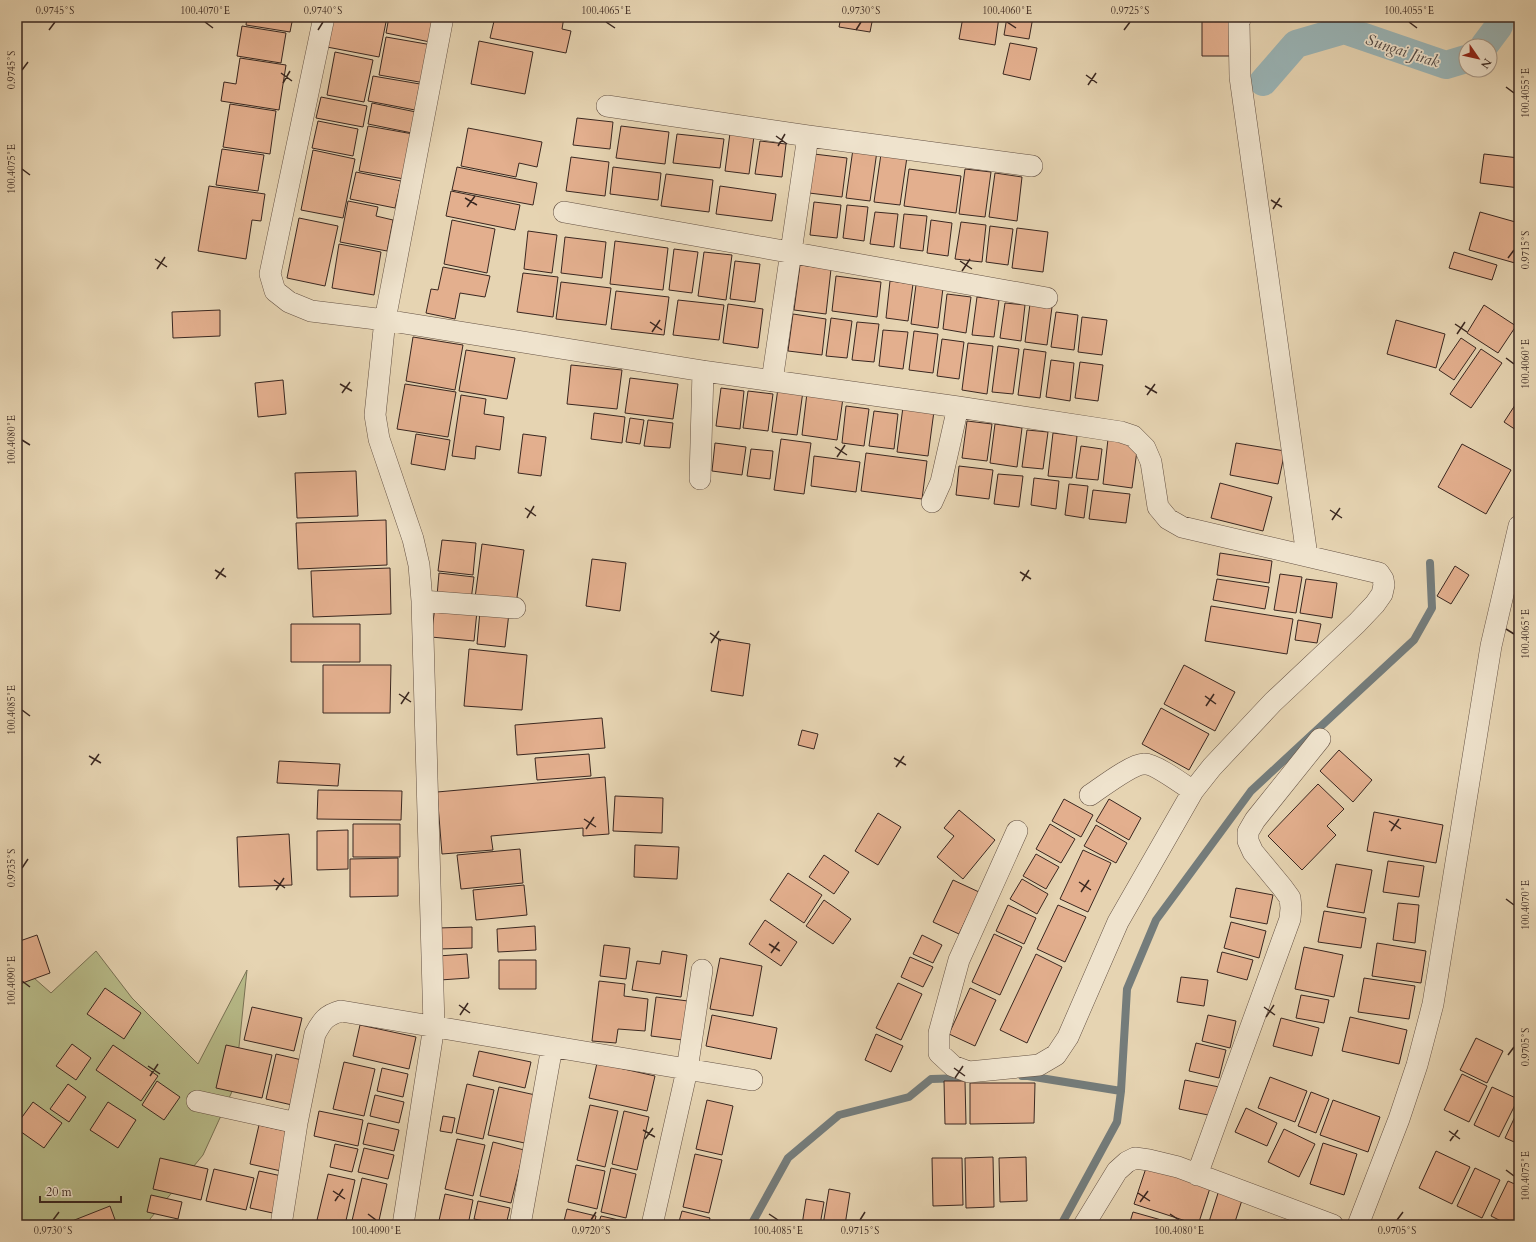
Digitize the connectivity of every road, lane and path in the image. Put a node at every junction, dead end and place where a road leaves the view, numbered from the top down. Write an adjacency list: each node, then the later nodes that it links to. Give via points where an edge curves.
1 (324, 17): 10 (street, via 270,274 276,291 288,302 311,311)
2 (443, 17): 10 (street)
3 (1242, 17): 17 (street, via 1239,22 1240,77)
4 (607, 106): 5 (street)
5 (808, 136): 6 (street); 8 (street)
6 (1032, 166)
7 (564, 212): 8 (street)
8 (791, 252): 9 (street); 12 (street)
9 (1047, 298)
10 (385, 320): 11 (street); 18 (street, via 375,415 379,439 413,539 418,559)
11 (703, 371): 12 (street); 14 (street)
12 (772, 381): 13 (street)
13 (958, 407): 15 (street, via 942,482); 17 (street, via 1121,432 1132,436 1145,448 1151,462 1158,507 1168,519 1182,526)
14 (700, 479)
15 (932, 502)
16 (1519, 526): 38 (street, via 1491,646 1433,1004 1399,1119)
17 (1307, 556): 21 (street, via 1379,573 1384,585 1382,594 1357,623 1268,708)
18 (422, 601): 19 (street); 25 (street)
19 (515, 608)
20 (1320, 739): 31 (street, via 1248,832 1248,841 1253,852 1290,898 1290,919)
21 (1193, 791): 22 (street, via 1157,768 1146,764 1135,766); 23 (street, via 1118,922 1068,1037 1056,1055 1039,1065 969,1072 953,1066 939,1053 939,1033 959,960)
22 (1090, 795)
23 (1017, 831)
24 (702, 970): 27 (street)
25 (434, 1026): 26 (street); 30 (street, via 341,1011 331,1014 322,1022 315,1034); 33 (street)
26 (552, 1046): 27 (street); 34 (street)
27 (687, 1070): 28 (street); 35 (street)
28 (752, 1080)
29 (196, 1101): 30 (street)
30 (297, 1123): 32 (street)
31 (1197, 1175): 36 (street, via 1149,1160 1136,1158 1126,1162 1117,1171); 37 (street)
32 (281, 1225)
33 (403, 1225)
34 (520, 1225)
35 (652, 1225)
36 (1084, 1225)
37 (1333, 1225)
38 (1358, 1225)

